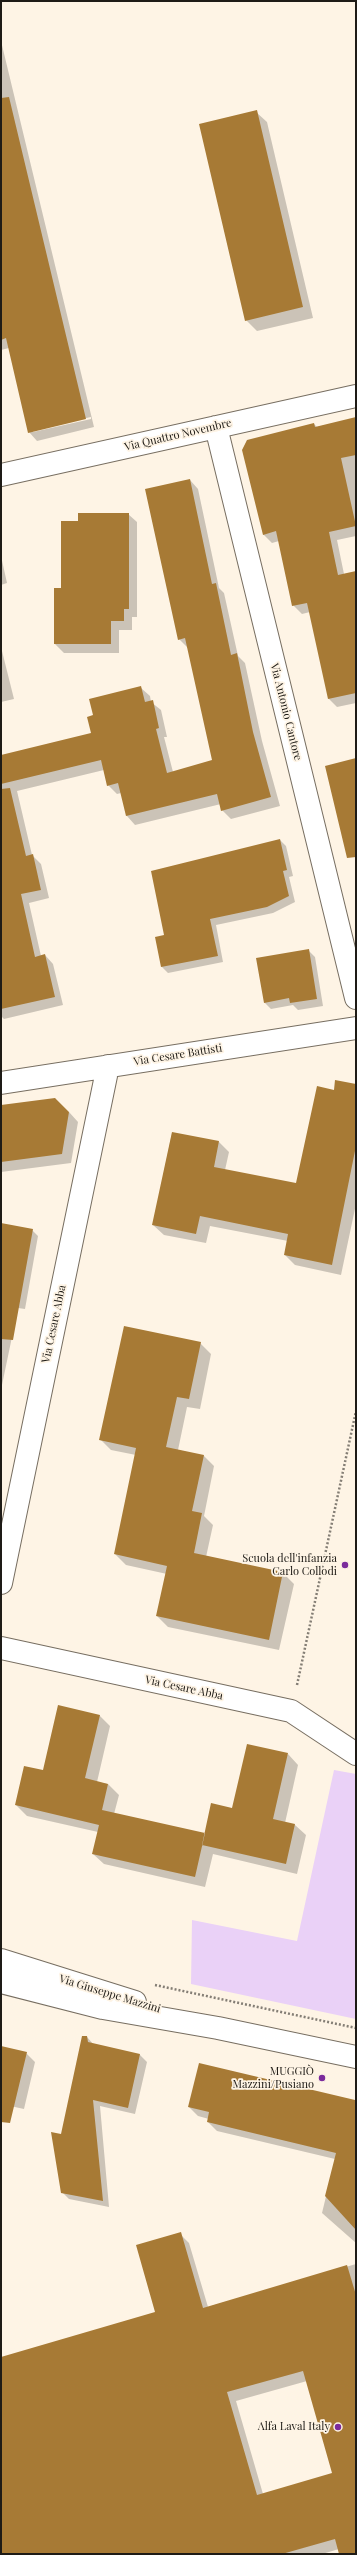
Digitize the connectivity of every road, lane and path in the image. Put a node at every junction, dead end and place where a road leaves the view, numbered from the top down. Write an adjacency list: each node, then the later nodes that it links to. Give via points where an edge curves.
1 (356, 396): 2 (street, Via Quattro Novembre)
2 (216, 427): 3 (street, Via Quattro Novembre); 4 (street, Via Antonio Cantore)
3 (1, 475)
4 (356, 998)
5 (356, 1028): 6 (street, Via Cesare Battisti)
6 (108, 1066): 7 (street, Via Cesare Battisti); 9 (street, Via Cesare Abba)
7 (1, 1083)
8 (356, 1411): 12 (path)
9 (6, 1522): 10 (street, Via Cesare Abba)
10 (1, 1583)
11 (1, 1648): 12 (street, Via Cesare Abba)
12 (291, 1711): 13 (street, Via Cesare Abba)
13 (356, 1754)
14 (1, 1960): 17 (street, Via Giuseppe Mazzini)
15 (1, 1982): 17 (street, Via Giuseppe Mazzini, via 103,2008)
16 (149, 1984): 18 (path)
17 (218, 2028): 19 (street, Via Giuseppe Mazzini)
18 (356, 2028)
19 (356, 2057)

